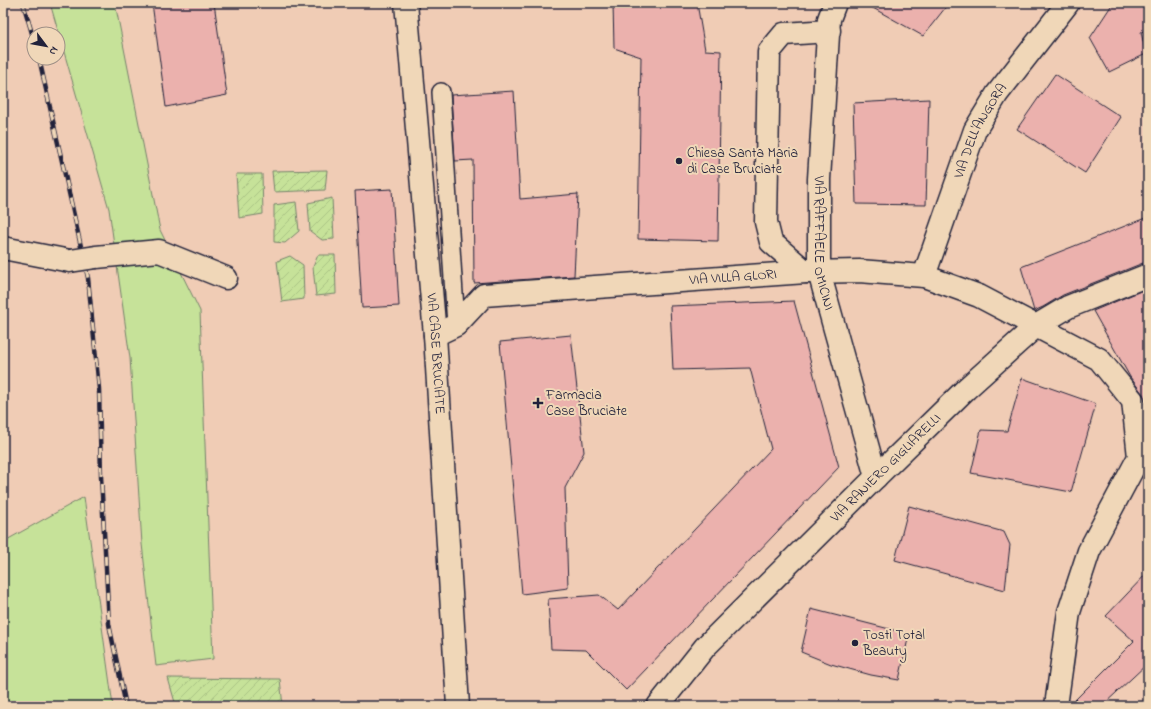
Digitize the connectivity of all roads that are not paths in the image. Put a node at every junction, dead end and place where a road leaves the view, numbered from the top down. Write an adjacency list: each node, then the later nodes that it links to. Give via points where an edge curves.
1 (406, 3): 13 (street, VIA CASE BRUCIATE)
2 (835, 3): 4 (street, VIA RAFFAELE OMICINI)
3 (1068, 3): 9 (street, VIA DELL'ANGORA, via 997,94 976,130)
4 (829, 31): 7 (street, VIA RAFFAELE OMICINI); 7 (street, via 784,34 769,52 766,222 771,242)
5 (441, 92): 11 (lane)
6 (3, 248): 10 (street, bridge, via 70,262 159,251)
7 (812, 272): 9 (street, VIA VILLA GLORI, via 859,271); 11 (street, VIA VILLA GLORI, via 484,294); 14 (street, VIA RAFFAELE OMICINI)
8 (1148, 275): 12 (street, VIA RANIERO GIGLIARELLI, via 1068,307)
9 (924, 276): 12 (street, VIA VILLA GLORI, via 979,296)
10 (226, 278)
11 (456, 325): 13 (street, VIA VILLA GLORI)
12 (1036, 326): 14 (street, VIA RANIERO GIGLIARELLI, via 966,389); 17 (street, VIA VILLA GLORI, via 1099,359 1133,401 1138,457 1089,551 1069,612)
13 (435, 334): 15 (street, VIA CASE BRUCIATE)
14 (876, 477): 16 (street, VIA RANIERO GIGLIARELLI, via 705,647)
15 (458, 706)
16 (658, 706)
17 (1056, 706)

